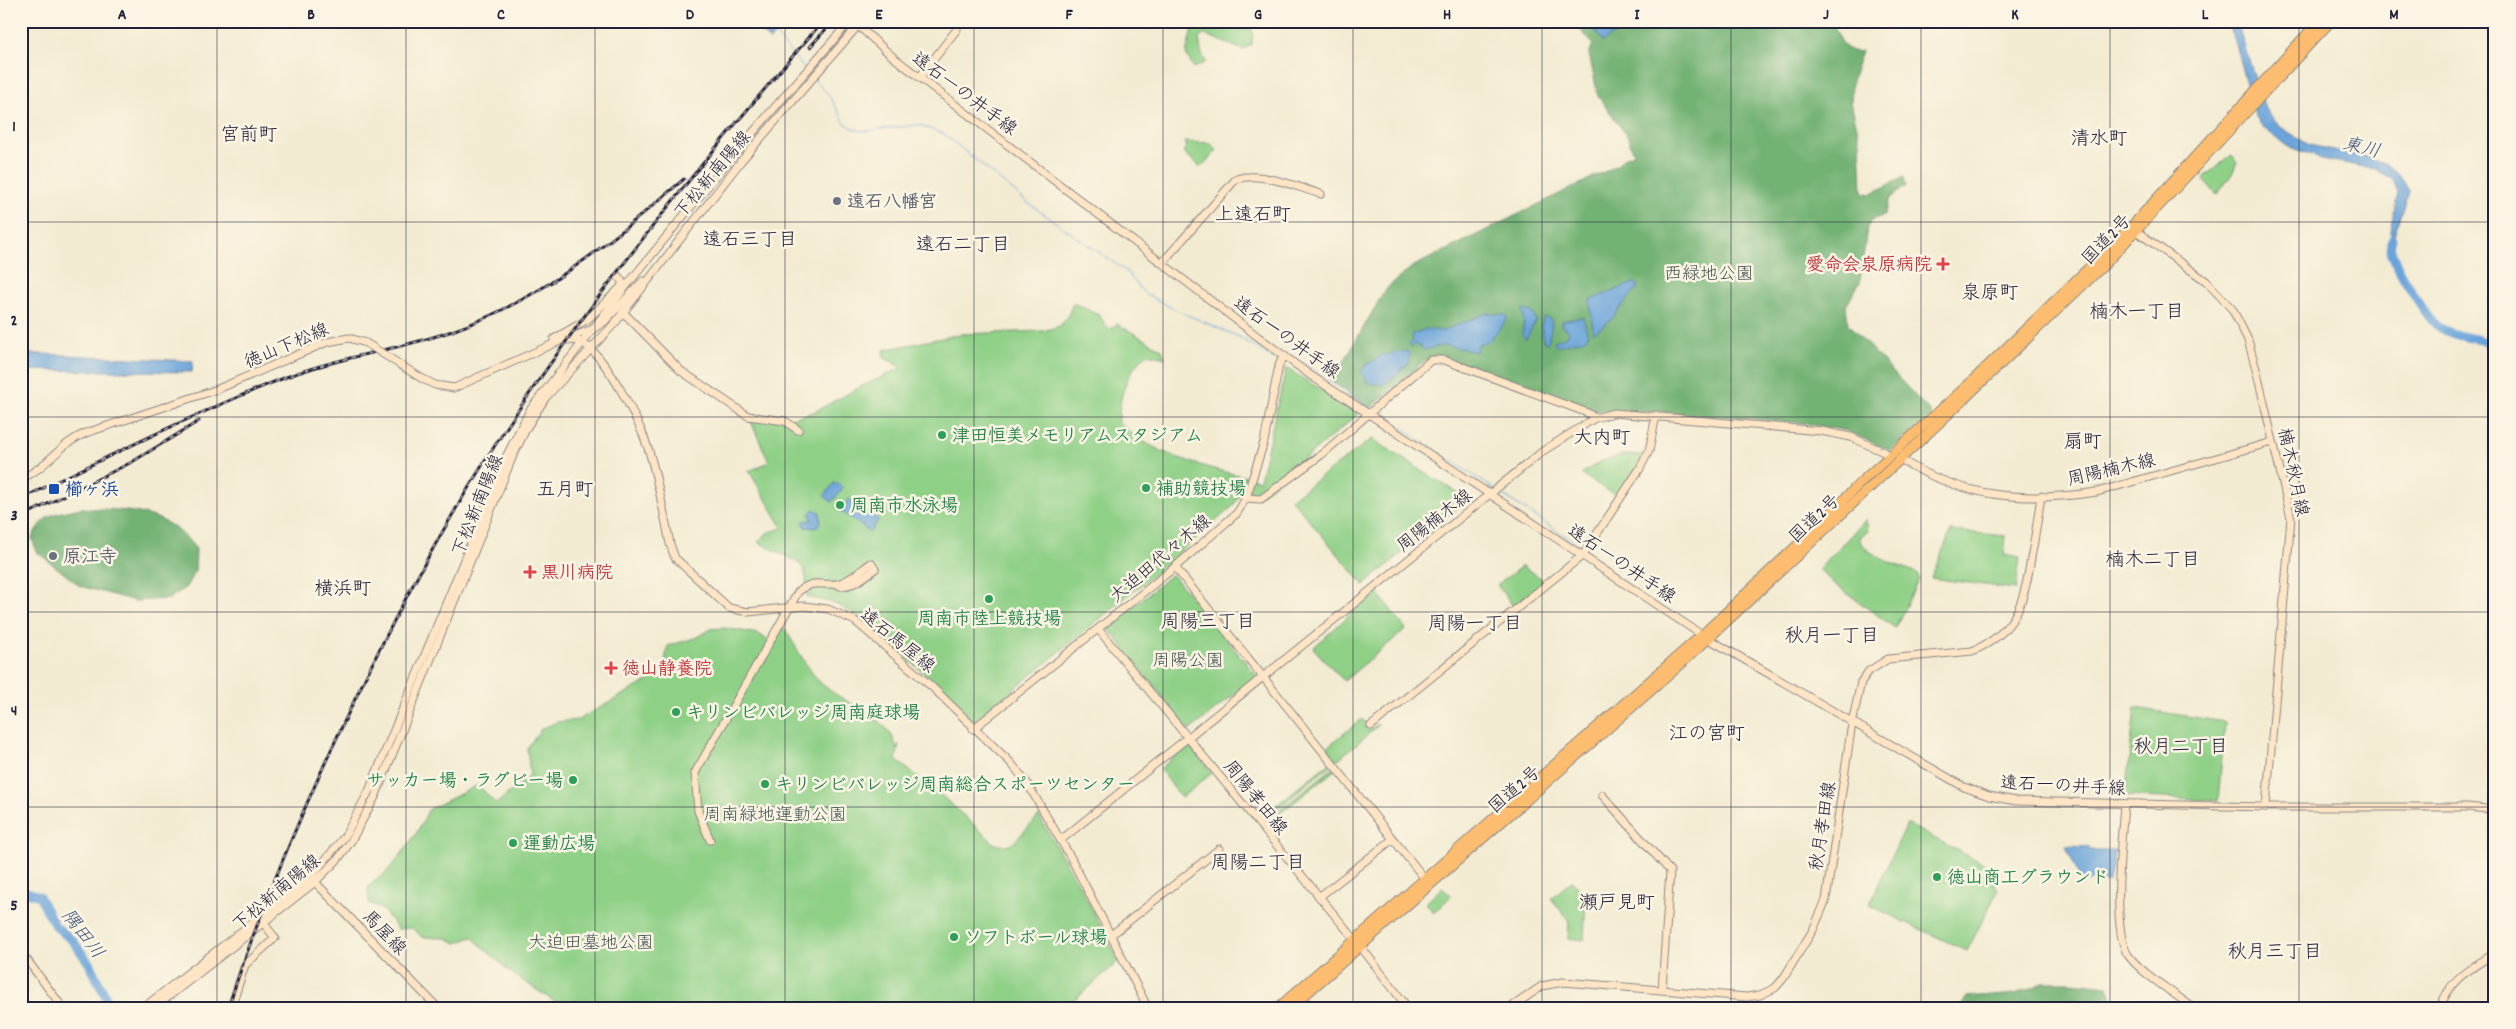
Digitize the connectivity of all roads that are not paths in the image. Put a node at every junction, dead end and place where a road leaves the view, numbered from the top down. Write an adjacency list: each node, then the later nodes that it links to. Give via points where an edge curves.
1 (2319, 21): 6 (highway, via 2273,72)
2 (2331, 21): 6 (highway, 国道2号)
3 (856, 23): 5 (street, 遠石一の井手線); 10 (street, 下松新南陽線); 12 (street, 下松新南陽線, via 806,71)
4 (956, 29): 5 (street)
5 (920, 77): 9 (street, 遠石一の井手線)
6 (2266, 86): 8 (highway, 国道2号)
7 (1322, 194): 9 (street, via 1272,180 1236,179)
8 (2134, 230): 24 (street, 楠木秋月線, via 2206,281 2232,309 2248,340); 25 (highway, 国道2号); 26 (highway, 国道2号, via 2084,284)
9 (1162, 263): 18 (street, 遠石一の井手線)
10 (652, 274): 13 (street, 下松新南陽線); 14 (street)
11 (618, 276): 12 (street)
12 (624, 286): 14 (street, 下松新南陽線); 19 (street, via 588,319)
13 (623, 312): 17 (street, 下松新南陽線); 23 (street, via 680,370 748,416 785,420)
14 (594, 329): 15 (street); 16 (street, 下松新南陽線)
15 (562, 340): 16 (street, 徳山下松線); 19 (street, 徳山下松線)
16 (582, 342): 17 (street); 51 (street, 下松新南陽線, via 530,410 514,438 369,791 345,836)
17 (590, 350): 34 (street, 遠石馬屋線, via 612,376 649,451 676,558 729,608 748,612); 51 (street, 下松新南陽線, via 546,397 527,427 376,795 347,847)
18 (1284, 355): 20 (street, 遠石一の井手線); 30 (street, 大迫田代々木線, via 1279,365 1264,442)
19 (508, 364): 27 (street, 徳山下松線, bridge, via 454,388 435,385 421,378 366,343 349,338 327,342 226,386 86,433 67,442 44,467)
20 (1369, 413): 22 (street, via 1431,360 1438,358); 28 (street, 遠石一の井手線); 30 (street, via 1320,455 1260,499)
21 (1656, 415): 22 (street, 周陽楠木線, via 1614,413); 25 (street, 周陽楠木線, via 1820,431 1851,437); 31 (street, via 1646,458)
22 (1595, 418): 28 (street, 周陽楠木線, via 1543,451)
23 (798, 430)
24 (2272, 442): 29 (street, 周陽楠木線, via 2096,492); 44 (street, 楠木秋月線, via 2291,518)
25 (1890, 455): 36 (highway, 国道2号)
26 (1900, 459): 29 (street, 周陽楠木線, via 1937,480 1961,488 1998,496); 36 (highway, 国道2号)
27 (21, 479)
28 (1495, 492): 31 (street, 遠石一の井手線); 37 (street, 周陽楠木線)
29 (2041, 496): 38 (street, 秋月孝田線, via 2022,605 2012,622 1992,641 1972,651 1899,656 1879,663 1861,682)
30 (1246, 498): 32 (street, 大迫田代々木線, via 1237,513)
31 (1584, 555): 36 (street, 遠石一の井手線); 39 (street)
32 (1175, 567): 35 (street, 大迫田代々木線); 37 (street)
33 (838, 584): 33 (street, via 848,586 875,569 871,563); 34 (street, via 818,582 806,585)
34 (788, 608): 40 (street, 遠石馬屋線, via 828,609 855,621 932,687); 47 (street, via 695,773 698,811)
35 (1098, 629): 40 (street, 大迫田代々木線); 41 (street, 周陽孝田線)
36 (1705, 636): 38 (street, 遠石一の井手線); 50 (highway, 国道2号); 55 (highway, 国道2号)
37 (1262, 678): 41 (street, 周陽楠木線); 46 (street)
38 (1852, 724): 43 (street, 遠石一の井手線, via 1956,783 1989,796 2016,801); 58 (street, 秋月孝田線, via 1826,900 1813,930 1786,975 1775,988 1747,997)
39 (1371, 726)
40 (973, 729): 48 (street, 遠石馬屋線, via 1011,763)
41 (1188, 738): 48 (street, 周陽楠木線); 52 (street, 周陽孝田線)
42 (1602, 795): 58 (street, via 1670,871)
43 (2124, 804): 44 (street, 遠石一の井手線); 69 (street, via 2120,937 2136,964)
44 (2266, 807): 45 (street, 遠石一の井手線, via 2460,807)
45 (2495, 810)
46 (1393, 839): 50 (street); 52 (street)
47 (710, 840)
48 (1061, 840): 54 (street, 遠石馬屋線)
49 (1220, 849): 54 (street)
50 (1425, 879): 55 (highway, 国道2号)
51 (313, 880): 53 (street, 下松新南陽線); 63 (street, 馬屋線)
52 (1319, 898): 55 (street, 周陽孝田線)
53 (262, 920): 60 (street, 下松新南陽線); 61 (street, 下松新南陽線); 62 (street, via 275,938 245,965)
54 (1110, 936): 64 (street, 遠石馬屋線)
55 (1358, 944): 65 (highway, 国道2号); 66 (highway, 国道2号); 67 (street, 周陽孝田線)
56 (21, 952): 59 (street)
57 (2495, 953): 70 (street, via 2459,976 2449,986)
58 (1662, 989): 68 (street, 秋月孝田線, via 1563,982 1542,986)
59 (63, 1008)
60 (143, 1008)
61 (154, 1008)
62 (231, 1008)
63 (438, 1008)
64 (1148, 1008)
65 (1278, 1008)
66 (1290, 1008)
67 (1408, 1008)
68 (1510, 1008)
69 (2193, 1008)
70 (2440, 1008)

